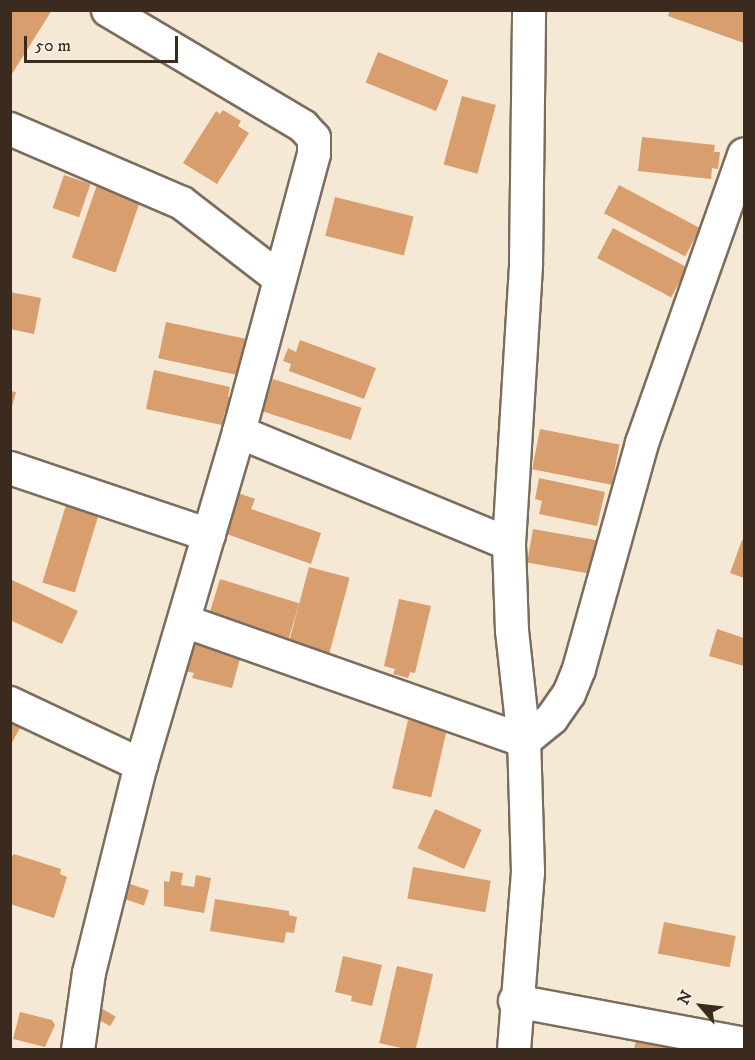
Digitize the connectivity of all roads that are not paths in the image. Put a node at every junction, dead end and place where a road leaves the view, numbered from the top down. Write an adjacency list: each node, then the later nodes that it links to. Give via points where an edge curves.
1 (108, 10): 5 (street, via 290,118 314,138 314,154)
2 (529, 10): 9 (street, via 526,264)
3 (10, 129): 5 (street, via 182,203)
4 (744, 155): 12 (street, via 642,443 579,669 569,694 552,718)
5 (279, 278): 6 (street)
6 (239, 432): 8 (street); 9 (street)
7 (10, 468): 8 (street)
8 (209, 535): 10 (street)
9 (509, 544): 12 (street, via 512,631)
10 (184, 621): 12 (street); 13 (street)
11 (10, 703): 13 (street)
12 (524, 741): 14 (street, via 528,872)
13 (141, 765): 16 (street, via 88,973)
14 (515, 1001): 15 (street); 17 (street)
15 (742, 1046)
16 (78, 1050)
17 (514, 1050)

